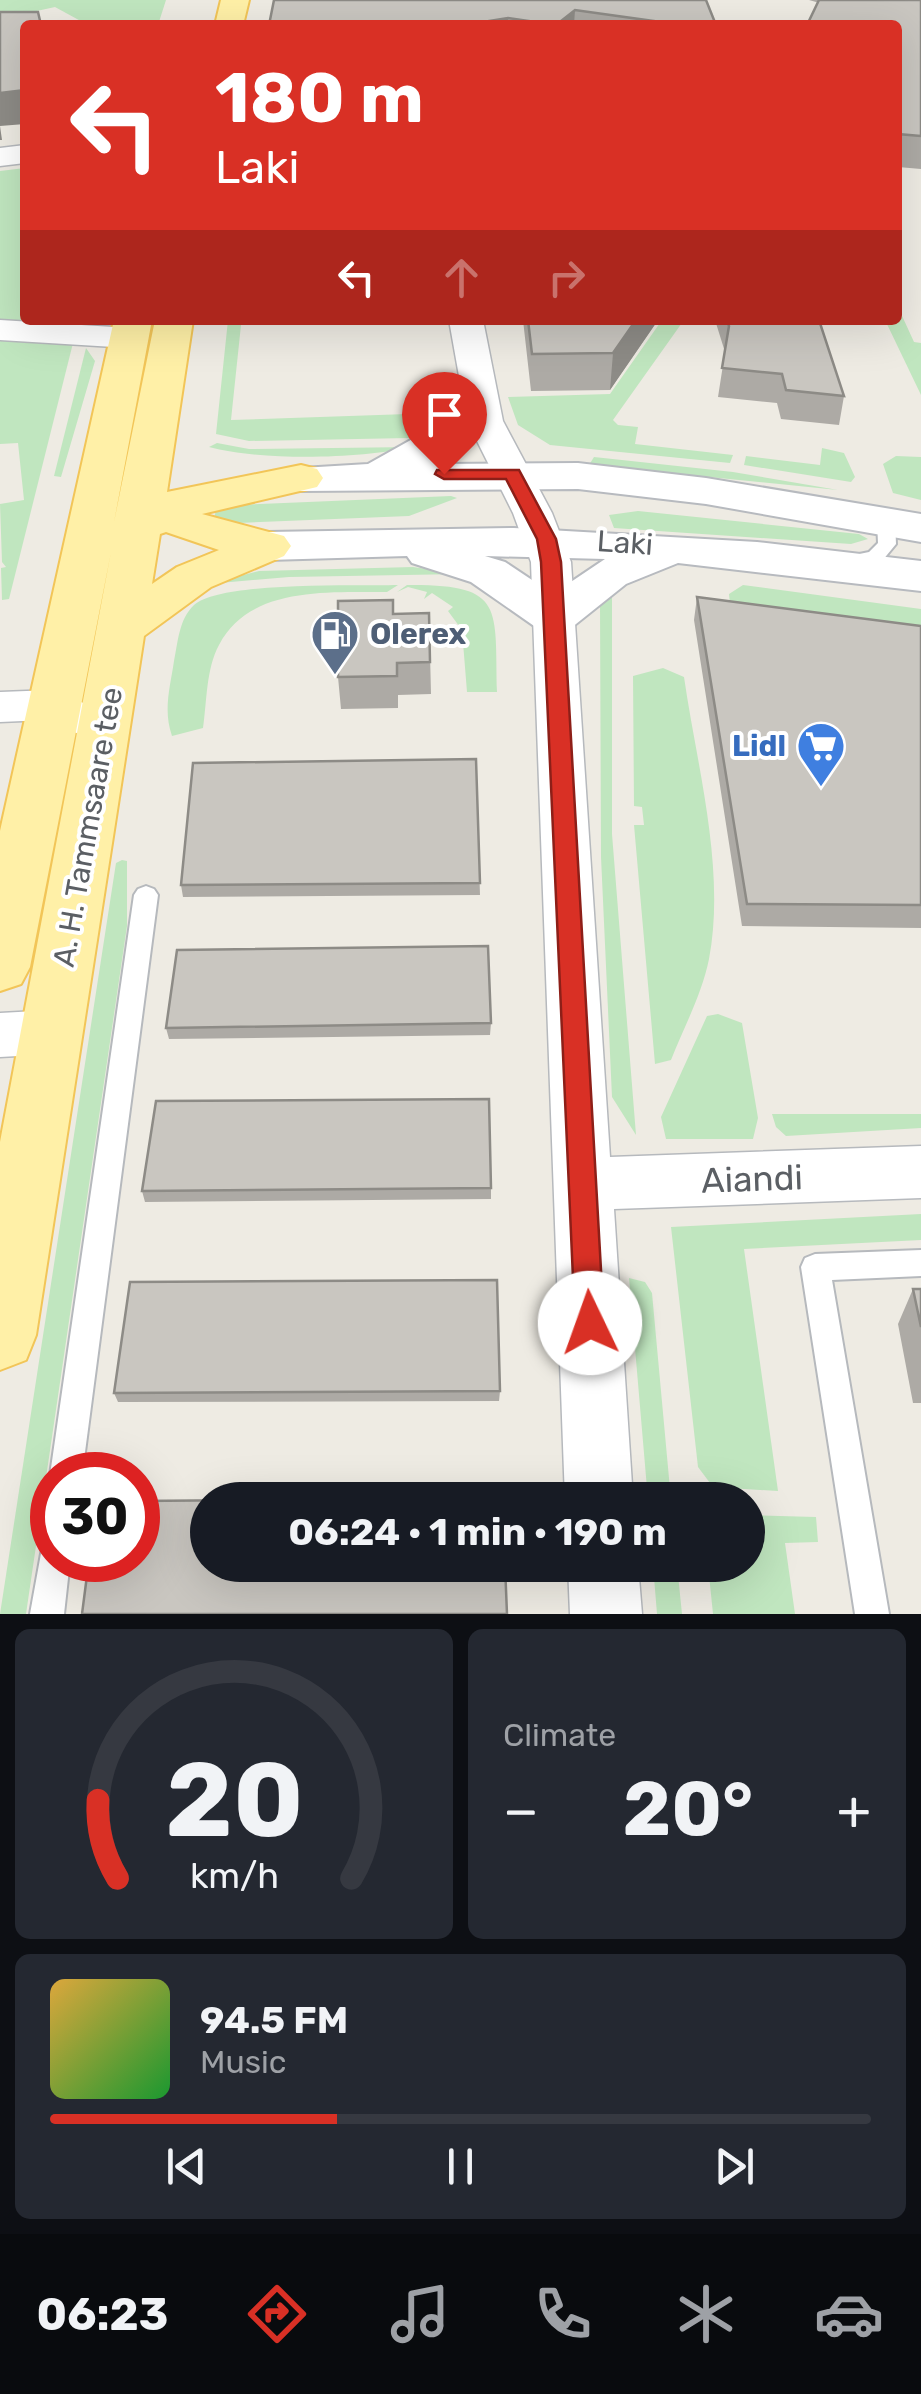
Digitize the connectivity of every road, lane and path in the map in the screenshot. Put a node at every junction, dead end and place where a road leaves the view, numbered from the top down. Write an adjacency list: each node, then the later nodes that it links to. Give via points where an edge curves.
1 (174, 325): 7 (main road, A. H. Tammsaare tee)
2 (467, 325): 5 (street)
3 (132, 329): 4 (street); 6 (main road, A. H. Tammsaare tee)
4 (0, 330)
5 (475, 393): 8 (street); 9 (street, via 441,444)
6 (109, 423): 12 (main road, via 123,476); 18 (main road, A. H. Tammsaare tee)
7 (180, 450): 10 (main road); 12 (main road, A. H. Tammsaare tee)
8 (512, 474): 9 (street, Laki); 11 (street, Laki); 14 (street); 15 (street, via 466,508)
9 (368, 475): 10 (street, Laki)
10 (301, 478): 12 (main road)
11 (706, 491): 13 (street, Laki); 14 (street, via 588,510)
12 (149, 511): 16 (main road); 18 (main road); 22 (main road, A. H. Tammsaare tee)
13 (904, 525): 19 (lane, via 875,557)
14 (546, 539): 15 (street, Laki); 17 (street, Laki); 21 (street)
15 (376, 541): 16 (street, Laki); 21 (street, via 488,572)
16 (268, 546): 22 (main road, via 194,577)
17 (678, 547): 19 (street, Laki); 21 (street, via 610,574)
18 (82, 558): 23 (main road, A. H. Tammsaare tee)
19 (839, 563): 20 (street, Laki)
20 (921, 576)
21 (554, 617): 29 (street)
22 (124, 627): 24 (main road, A. H. Tammsaare tee)
23 (26, 706): 24 (street, via 78,714 90,726); 26 (main road, A. H. Tammsaare tee)
24 (99, 756): 27 (main road, A. H. Tammsaare tee)
25 (146, 895): 32 (lane)
26 (0, 966)
27 (27, 1033): 31 (main road, A. H. Tammsaare tee)
28 (921, 1172): 29 (street, Aiandi)
29 (582, 1184): 33 (street)
30 (921, 1263): 38 (lane, via 816,1267)
31 (0, 1334)
32 (69, 1452)
33 (599, 1482)
34 (51, 1582): 36 (lane)
35 (604, 1582): 37 (street)
36 (47, 1614)
37 (606, 1614)
38 (872, 1614)

